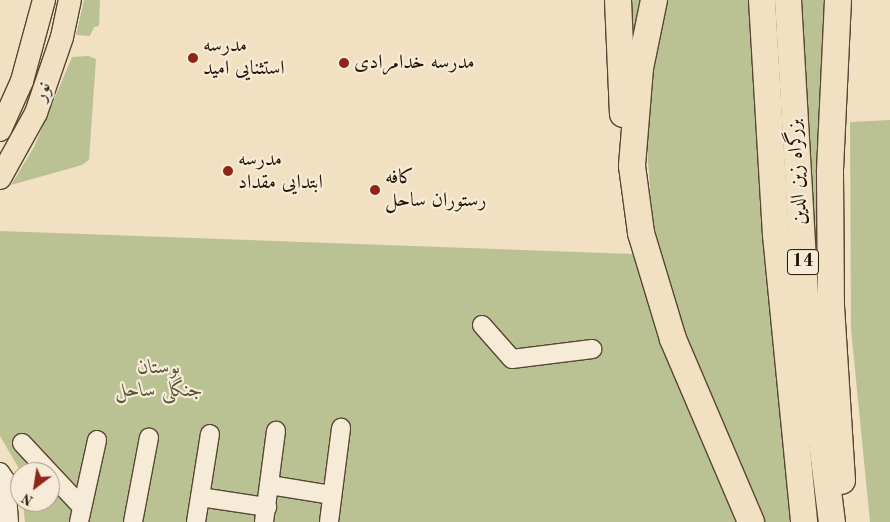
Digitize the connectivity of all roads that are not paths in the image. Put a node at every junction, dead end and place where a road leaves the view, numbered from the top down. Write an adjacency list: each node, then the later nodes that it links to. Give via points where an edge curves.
1 (44, 0): 8 (main road, نور, via 22,81)
2 (70, 0): 10 (main road, نور, via 62,37 39,104)
3 (618, 0): 9 (highway, via 622,110)
4 (654, 0): 9 (highway, via 640,68)
5 (762, 0): 32 (highway, بزرگراه زین الدین / 14, via 776,236)
6 (788, 0): 33 (highway, بزرگراه زین الدین / 14, via 806,314)
7 (838, 0): 34 (highway, via 830,172 831,306)
8 (0, 130)
9 (632, 166): 31 (highway, via 641,233 673,339)
10 (0, 178)
11 (482, 325): 12 (street, via 512,359)
12 (592, 349)
13 (341, 428): 23 (street)
14 (276, 431): 21 (street)
15 (210, 434): 24 (street)
16 (149, 437): 28 (street)
17 (97, 440): 26 (street)
18 (22, 444): 19 (street)
19 (39, 462)
20 (0, 472): 27 (street, via 6,481)
21 (270, 485): 23 (street); 25 (street)
22 (60, 487): 26 (street)
23 (332, 495): 30 (street)
24 (200, 496): 25 (street); 29 (street)
25 (265, 514)
26 (81, 515)
27 (9, 522)
28 (133, 522)
29 (196, 522)
30 (329, 522)
31 (751, 522)
32 (804, 522)
33 (832, 522)
34 (842, 522)

